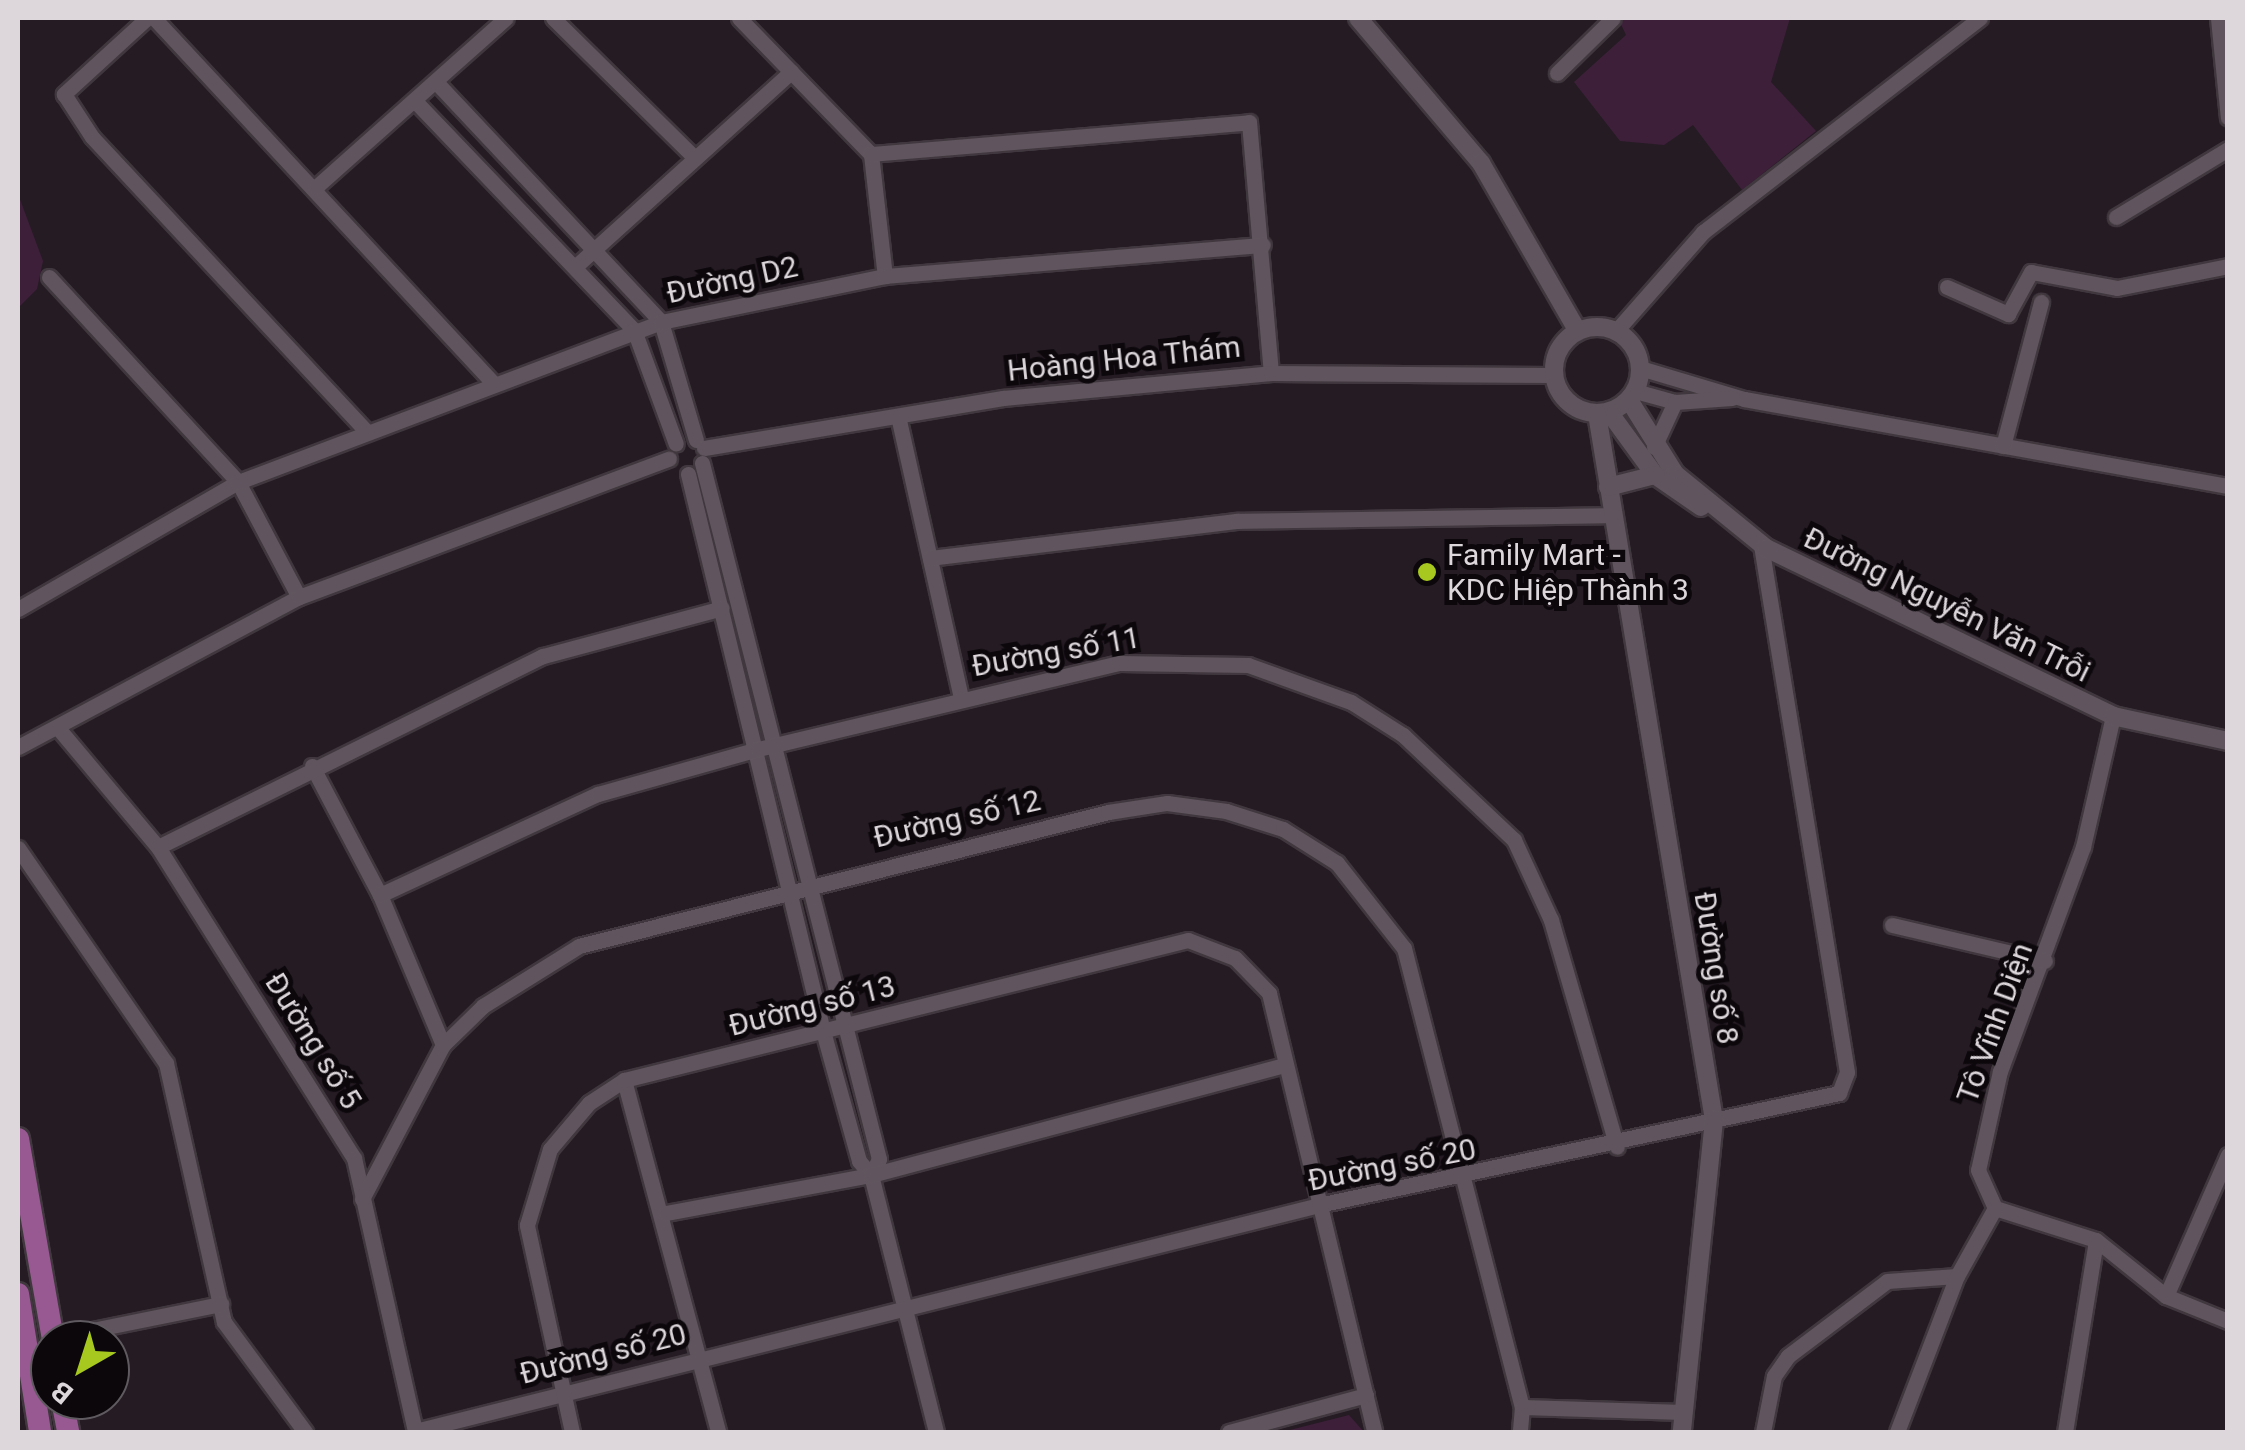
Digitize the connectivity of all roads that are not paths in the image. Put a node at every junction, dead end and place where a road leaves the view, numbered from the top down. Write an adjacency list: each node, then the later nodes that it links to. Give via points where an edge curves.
1 (150, 18): 20 (street); 43 (street, via 64,94 92,137)
2 (506, 18): 12 (street)
3 (553, 18): 18 (street)
4 (739, 18): 10 (street)
5 (1358, 18): 32 (street, via 1481,163)
6 (1613, 18): 11 (street)
7 (1980, 18): 33 (street, via 1703,232)
8 (2218, 18): 9 (street)
9 (2227, 47): 14 (street)
10 (790, 72): 17 (street); 18 (street)
11 (1556, 72)
12 (436, 82): 13 (street); 16 (street)
13 (415, 101): 19 (street); 20 (street)
14 (2228, 118)
15 (2228, 149): 21 (street)
16 (498, 152): 19 (street); 23 (street)
17 (870, 154): 22 (street, via 1249,122); 26 (street)
18 (695, 158): 23 (street)
19 (484, 169): 24 (street)
20 (316, 187): 37 (street)
21 (2116, 217)
22 (1264, 245): 26 (street, Đường D2); 35 (street)
23 (594, 246): 24 (street); 30 (street)
24 (576, 266): 31 (street)
25 (2228, 266): 28 (street, via 2117,288 2031,272 2008,314)
26 (884, 276): 30 (street, Đường D2)
27 (49, 277): 50 (street)
28 (1947, 287)
29 (2041, 302): 45 (street)
30 (661, 322): 31 (street, Đường D2); 47 (street)
31 (634, 330): 37 (street, Đường D2); 46 (street)
32 (1578, 330): 33 (street); 36 (street, via 1558,349)
33 (1616, 330): 34 (street)
34 (1640, 368): 38 (street); 39 (street)
35 (1271, 373): 36 (street, Hoàng Hoa Thám); 42 (street, Hoàng Hoa Thám)
36 (1553, 375): 41 (street, via 1563,398)
37 (492, 382): 43 (street, Đường D2)
38 (1632, 396): 40 (street); 41 (street); 44 (street, Đường Nguyễn Văn Trỗi)
39 (1736, 398): 40 (street); 45 (street)
40 (1675, 402): 44 (street)
41 (1603, 413): 49 (street, Đường Nguyễn Văn Trỗi); 52 (street, Đường số 8)
42 (898, 416): 47 (street, Hoàng Hoa Thám); 56 (street)
43 (364, 430): 50 (street, Đường D2)
44 (1654, 446): 53 (street, Đường Nguyễn Văn Trỗi)
45 (2003, 446): 51 (street)
46 (673, 451): 47 (street, Hoàng Hoa Thám); 48 (street); 57 (street)
47 (701, 451): 48 (street); 64 (street)
48 (688, 474): 59 (street)
49 (1655, 475): 52 (street); 53 (street, Đường Nguyễn Văn Trỗi)
50 (238, 482): 57 (street); 58 (street, Đường D2)
51 (2228, 486)
52 (1608, 487): 54 (street, Đường số 8)
53 (1712, 510): 55 (street, Đường Nguyễn Văn Trỗi)
54 (1614, 515): 56 (street, via 1237,521); 80 (street, Đường số 8)
55 (1761, 545): 61 (street, Đường Nguyễn Văn Trỗi); 80 (street, Đường số 20, via 1847,1084 1819,1100)
56 (930, 558): 60 (street)
57 (299, 597): 62 (street)
58 (18, 608)
59 (722, 608): 66 (street); 67 (street, via 543,656)
60 (961, 697): 64 (street, Đường số 11); 82 (street, Đường số 11, via 1119,663 1248,665 1351,702 1403,735 1514,840 1551,920)
61 (2113, 716): 63 (street, Đường Nguyễn Văn Trỗi); 74 (street, Tô Vĩnh Diện)
62 (58, 728): 65 (street); 68 (street, Đường số 5)
63 (2228, 741)
64 (776, 745): 66 (street, Đường số 11); 70 (street)
65 (18, 747)
66 (758, 749): 71 (street); 72 (street, Đường số 11, via 598,794)
67 (312, 766): 68 (street); 72 (street)
68 (158, 847): 86 (street, Đường số 5, via 354,1158)
69 (18, 848): 94 (street, via 166,1063)
70 (809, 882): 71 (street, Đường số 12); 75 (street); 85 (street, Đường số 12, via 1167,803 1283,829 1337,863 1404,948)
71 (790, 887): 76 (street); 77 (street, Đường số 12, via 579,946 483,1006)
72 (380, 895): 77 (street)
73 (1892, 924): 74 (street)
74 (2045, 961): 88 (street, Tô Vĩnh Diện, via 1986,1127 1978,1170)
75 (844, 1026): 76 (street, Đường số 13); 78 (street, Đường số 13, via 1188,940 1235,958 1269,992); 84 (street, via 879,1159)
76 (822, 1031): 79 (street, Đường số 13); 84 (street, via 859,1161)
77 (442, 1045): 86 (street, Đường số 12)
78 (1284, 1065): 84 (street); 87 (street, Đường số 13)
79 (624, 1080): 89 (street); 100 (street, Đường số 13, via 550,1149 534,1188 527,1225)
80 (1714, 1120): 82 (street, Đường số 20); 103 (street, Đường số 8)
81 (18, 1139): 96 (main road)
82 (1617, 1147): 85 (street, Đường số 20)
83 (2228, 1155): 93 (street)
84 (871, 1175): 89 (street); 95 (street)
85 (1462, 1181): 87 (street, Đường số 20); 102 (street, Đường số 12)
86 (362, 1198): 106 (street, Đường số 5)
87 (1323, 1204): 95 (street, Đường số 20); 101 (street, Đường số 13)
88 (1995, 1208): 90 (street); 91 (street)
89 (666, 1213): 99 (street)
90 (2096, 1240): 93 (street); 116 (street)
91 (1957, 1276): 114 (street, via 1887,1281 1818,1330 1774,1376); 115 (street)
92 (18, 1294): 104 (main road)
93 (2166, 1296): 97 (street)
94 (221, 1304): 98 (street); 105 (street, via 238,1349)
95 (901, 1310): 99 (street, Đường số 20); 109 (street)
96 (50, 1320)
97 (2228, 1321)
98 (130, 1322)
99 (700, 1359): 100 (street, Đường số 20); 108 (street)
100 (562, 1392): 106 (street, Đường số 20); 107 (street, Đường số 13)
101 (1366, 1396): 110 (street); 111 (street, Đường số 13)
102 (1522, 1407): 103 (street); 112 (street, Đường số 12)
103 (1684, 1412): 113 (street, Đường số 8)
104 (40, 1432)
105 (305, 1432)
106 (415, 1432)
107 (572, 1432)
108 (718, 1432)
109 (936, 1432)
110 (1229, 1432)
111 (1374, 1432)
112 (1520, 1432)
113 (1682, 1432)
114 (1764, 1432)
115 (1898, 1432)
116 (2065, 1432)

